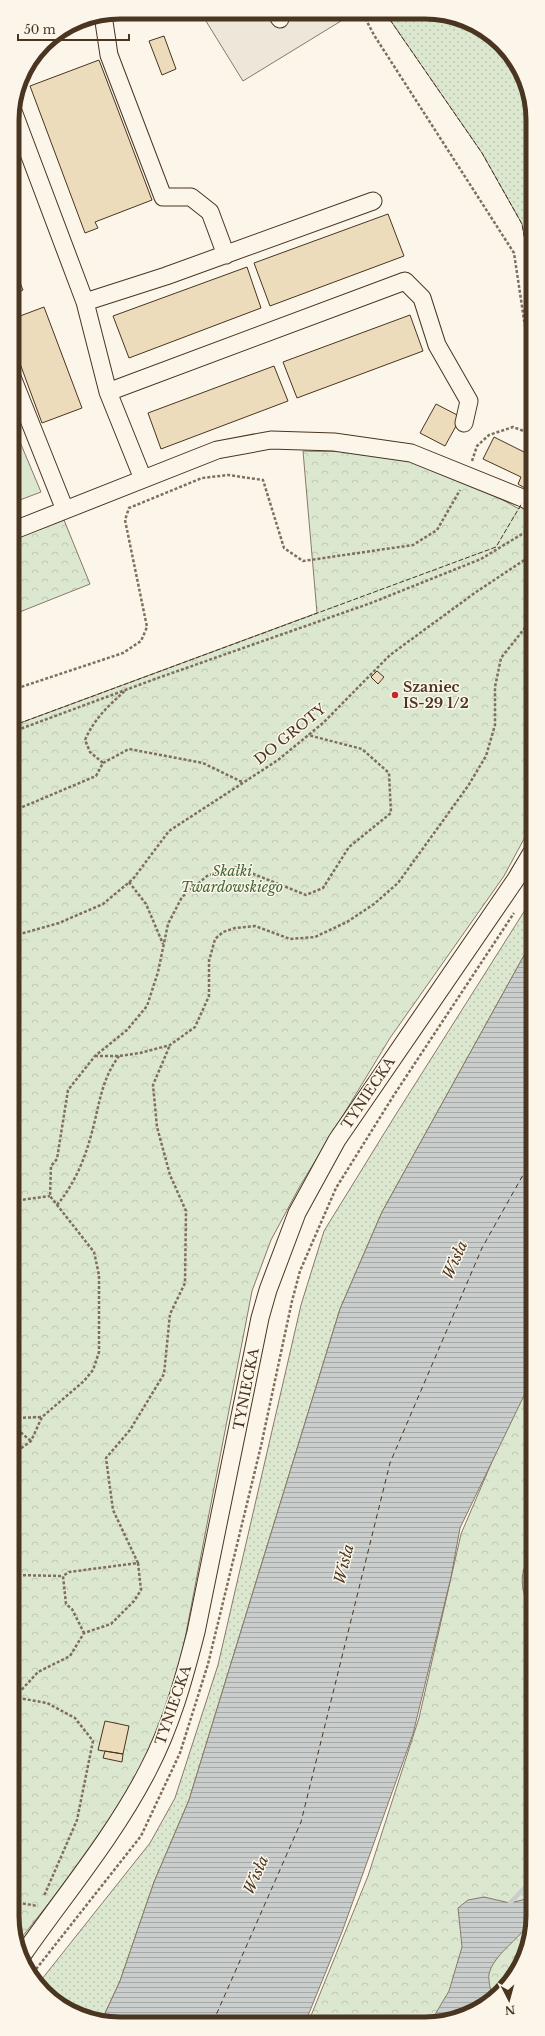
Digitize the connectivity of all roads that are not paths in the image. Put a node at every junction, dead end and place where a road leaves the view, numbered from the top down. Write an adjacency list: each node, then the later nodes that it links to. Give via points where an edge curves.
1 (104, 21): 4 (street, via 109,55 162,197 191,197 210,212)
2 (19, 128): 5 (street)
3 (373, 201): 4 (street)
4 (226, 254): 5 (street)
5 (85, 302): 6 (street)
6 (108, 392): 8 (street, via 405,281 422,298 437,344 469,401); 9 (street)
7 (19, 395): 11 (street)
8 (464, 423)
9 (144, 479): 10 (street, via 217,450 271,440 334,442 411,453); 11 (street)
10 (526, 501)
11 (64, 510): 12 (street)
12 (19, 528)
13 (526, 862): 14 (street, TYNIECKA, via 337,1140 297,1213 260,1318 196,1632 184,1679 168,1725 149,1769 127,1808)
14 (26, 1951)

